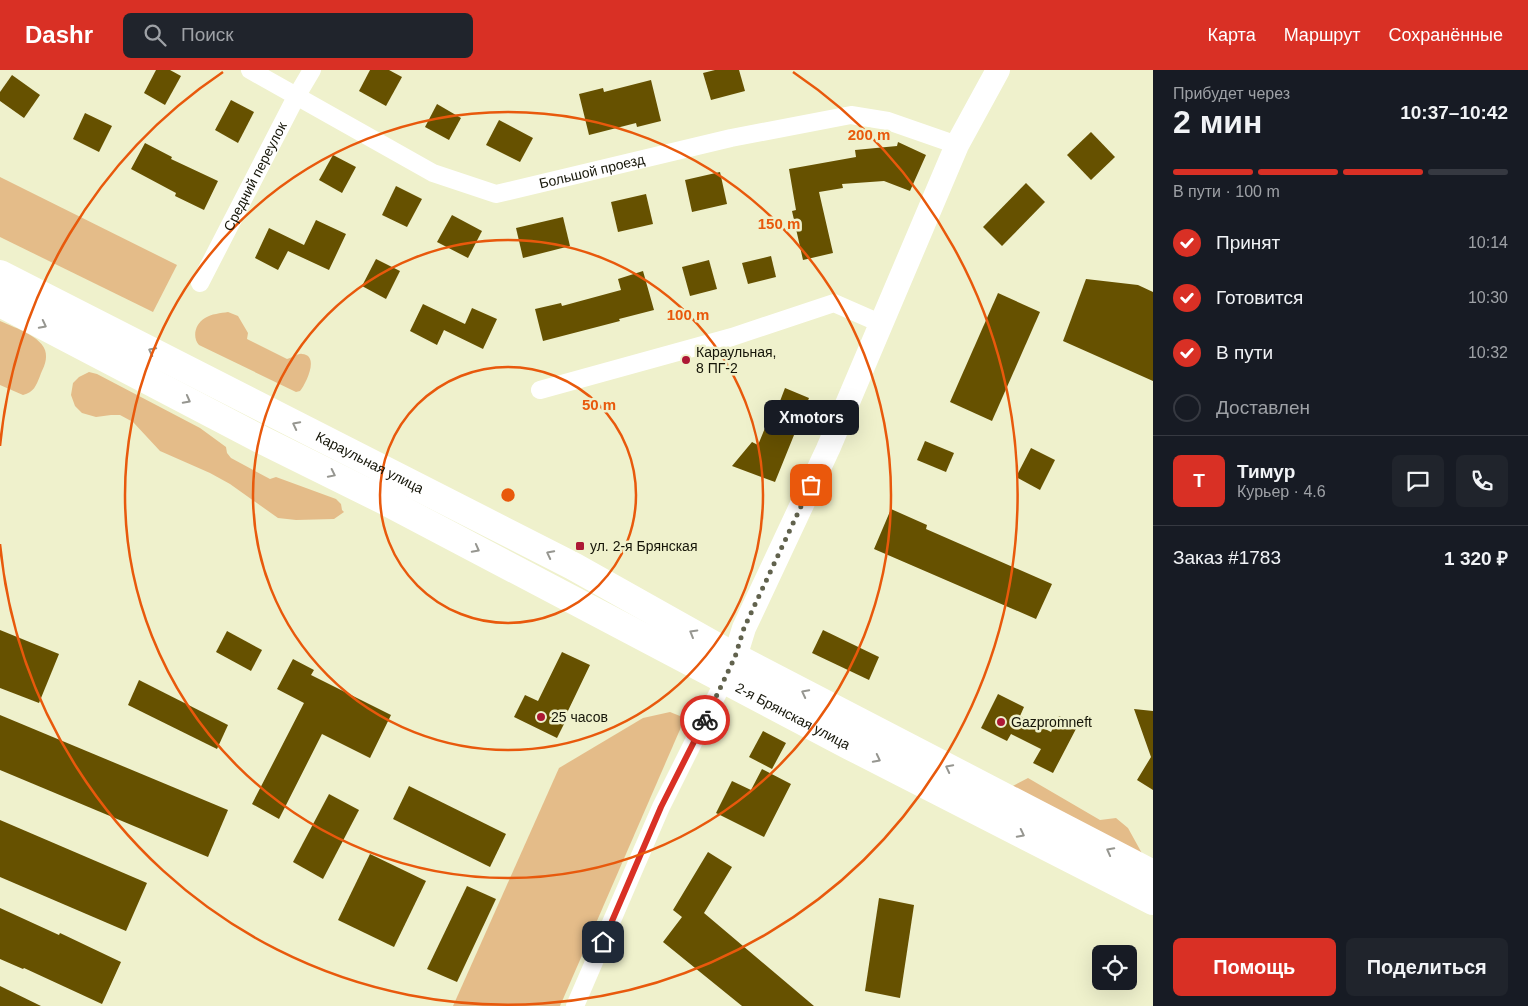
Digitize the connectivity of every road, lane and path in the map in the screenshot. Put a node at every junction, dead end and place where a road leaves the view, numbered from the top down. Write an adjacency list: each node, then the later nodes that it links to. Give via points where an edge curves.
1 (250, 70): 4 (street, Большой проезд)
2 (312, 70): 4 (street, Средний переулок)
3 (998, 70): 5 (street)
4 (296, 97): 5 (street, Большой проезд, via 433,173 496,194 731,138 851,115 888,120); 7 (street, Средний переулок)
5 (956, 145): 9 (street)
6 (0, 274): 11 (main road, Караульная улица, one-way to 6, via 573,566)
7 (200, 283)
8 (0, 303): 11 (main road, Караульная улица, one-way to 11, via 260,439)
9 (882, 324): 10 (street, via 834,303 732,337); 11 (street, via 744,628)
10 (540, 390)
11 (730, 668): 12 (main road, 2-я Брянская улица, one-way to 11); 13 (main road, 2-я Брянская улица, one-way to 13); 14 (street, 2-я Брянская улица, via 661,807)
12 (1153, 874)
13 (1153, 901)
14 (575, 1006)

